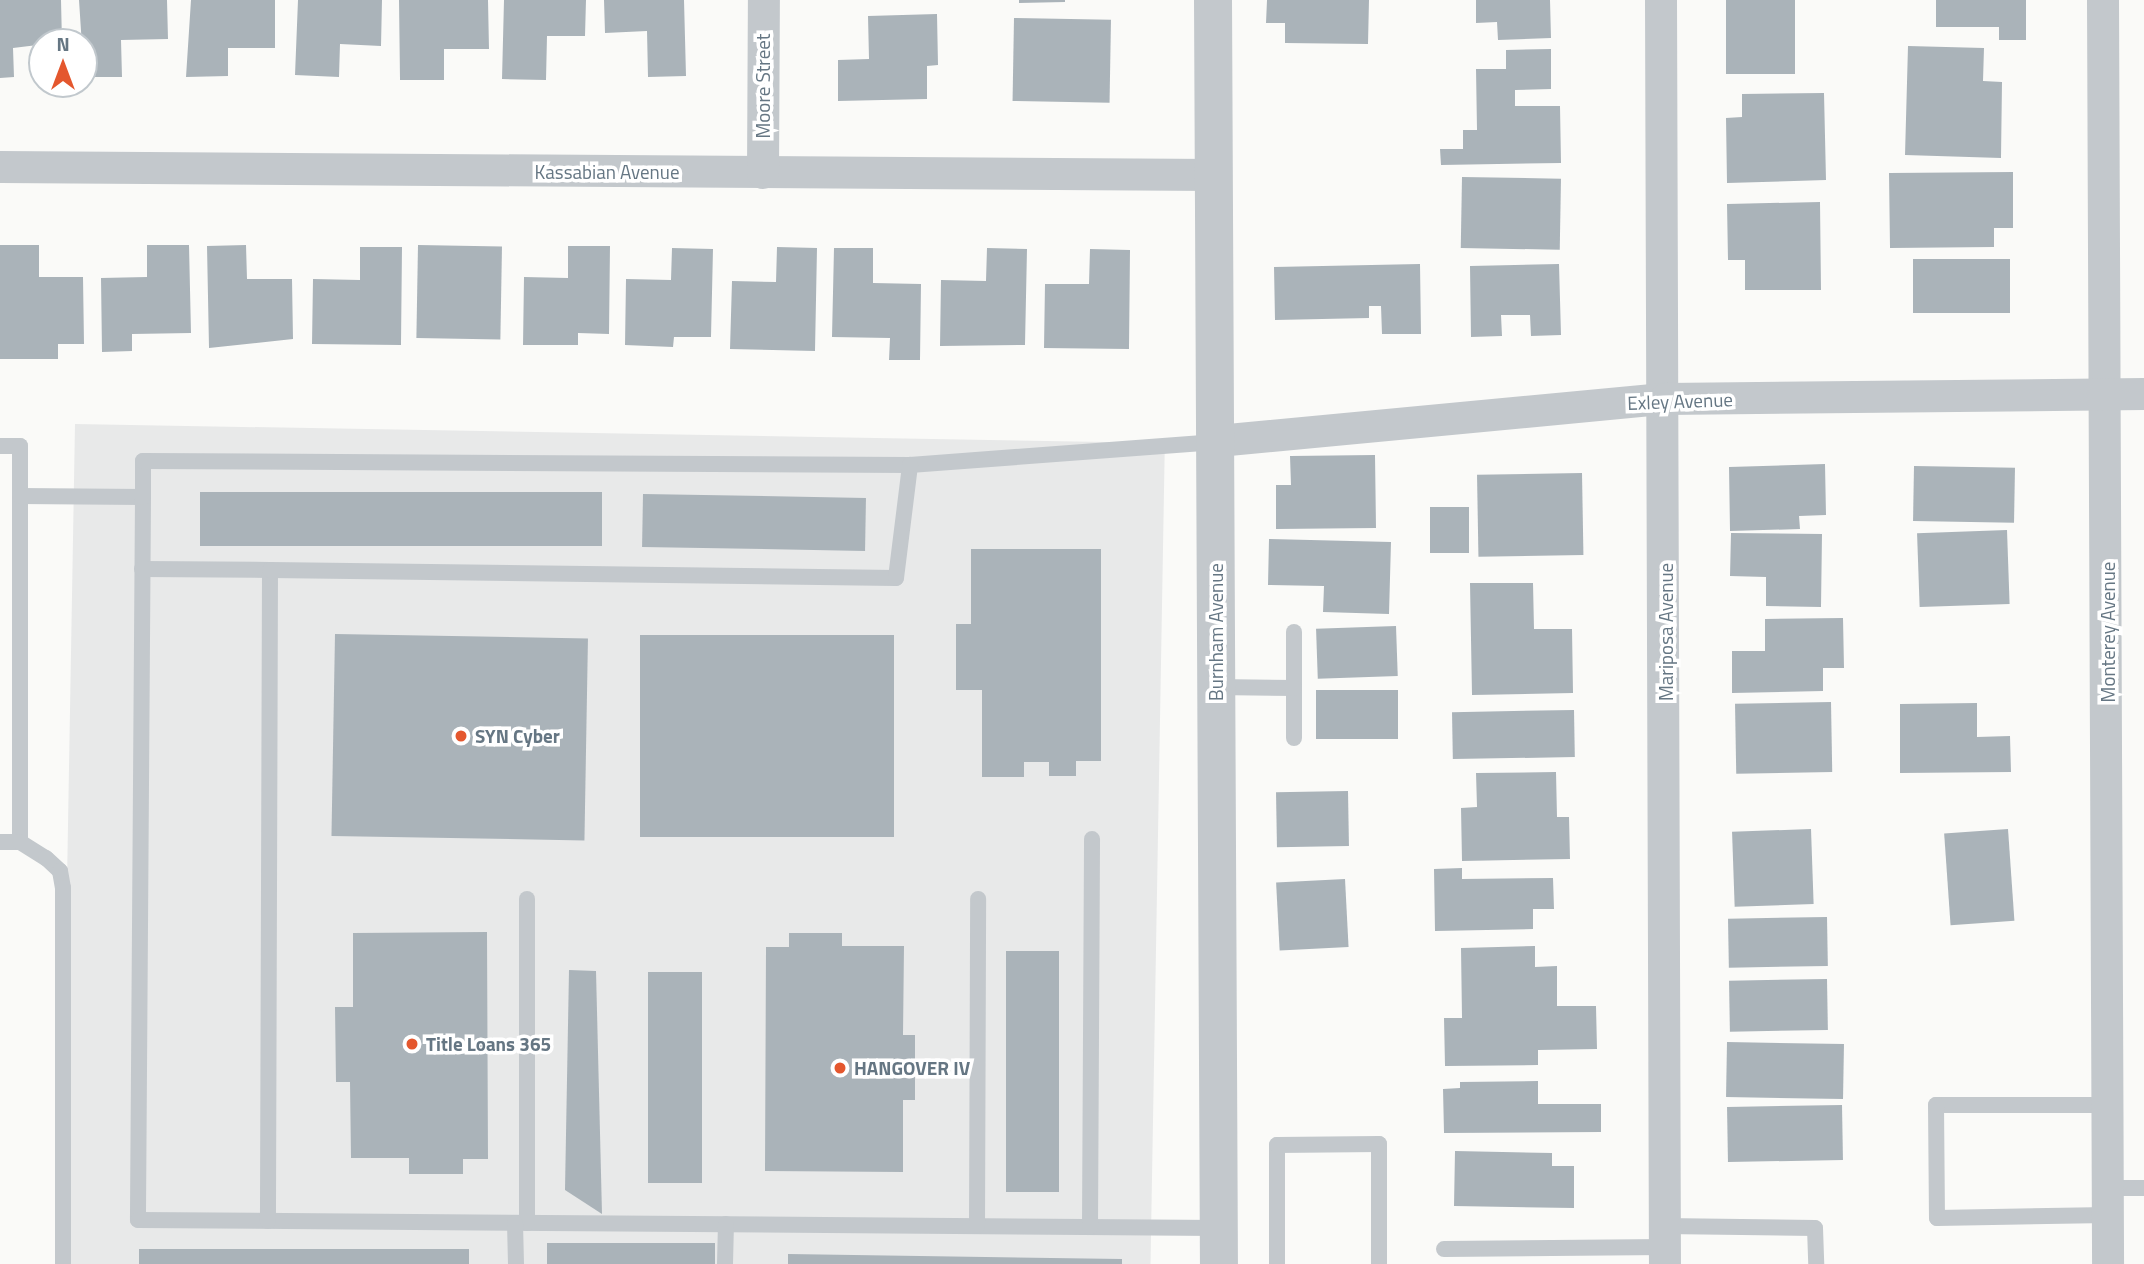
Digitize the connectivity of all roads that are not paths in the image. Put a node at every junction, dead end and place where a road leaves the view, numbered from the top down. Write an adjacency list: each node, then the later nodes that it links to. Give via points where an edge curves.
1 (764, 0): 6 (street, Moore Street)
2 (1213, 0): 7 (street, Burnham Avenue)
3 (1661, 0): 10 (street, Mariposa Avenue)
4 (2103, 0): 9 (street, Monterey Avenue)
5 (0, 167): 6 (street, Kassabian Avenue)
6 (763, 173): 7 (street, Kassabian Avenue)
7 (1215, 175): 11 (street, Burnham Avenue)
8 (2144, 394): 9 (street, Exley Avenue)
9 (2107, 395): 10 (street, Exley Avenue); 27 (street, Monterey Avenue)
10 (1666, 399): 11 (street, Exley Avenue); 36 (street, Mariposa Avenue)
11 (1218, 442): 13 (lane); 19 (street, Burnham Avenue)
12 (0, 446): 14 (lane, via 20,446)
13 (910, 465): 15 (lane, via 143,461); 17 (lane, via 896,578)
14 (20, 496): 15 (lane); 24 (lane)
15 (143, 497): 16 (lane)
16 (142, 569): 17 (lane); 30 (lane, via 138,1220)
17 (270, 570): 30 (lane)
18 (1293, 632): 20 (lane)
19 (1216, 687): 20 (lane); 35 (street, Burnham Avenue)
20 (1294, 688): 21 (lane)
21 (1294, 738)
22 (1092, 839): 34 (lane)
23 (0, 842): 24 (lane)
24 (19, 842): 38 (lane, via 60,871 63,888)
25 (527, 899): 31 (lane)
26 (978, 899): 33 (lane)
27 (2108, 1105): 29 (street, Monterey Avenue); 29 (lane, via 1936,1105 1937,1218)
28 (2144, 1188): 29 (lane)
29 (2108, 1202): 44 (street, Monterey Avenue)
30 (268, 1221): 31 (lane)
31 (521, 1223): 32 (lane); 39 (lane)
32 (726, 1224): 33 (lane); 40 (lane)
33 (976, 1226): 34 (lane)
34 (1090, 1227): 35 (lane)
35 (1219, 1246)
36 (1665, 1246): 37 (lane); 43 (lane, via 1815,1227)
37 (1444, 1249)
38 (63, 1264)
39 (516, 1264)
40 (725, 1264)
41 (1278, 1264): 42 (lane, via 1278,1144 1379,1144)
42 (1378, 1264)
43 (1816, 1264)
44 (2108, 1264)

